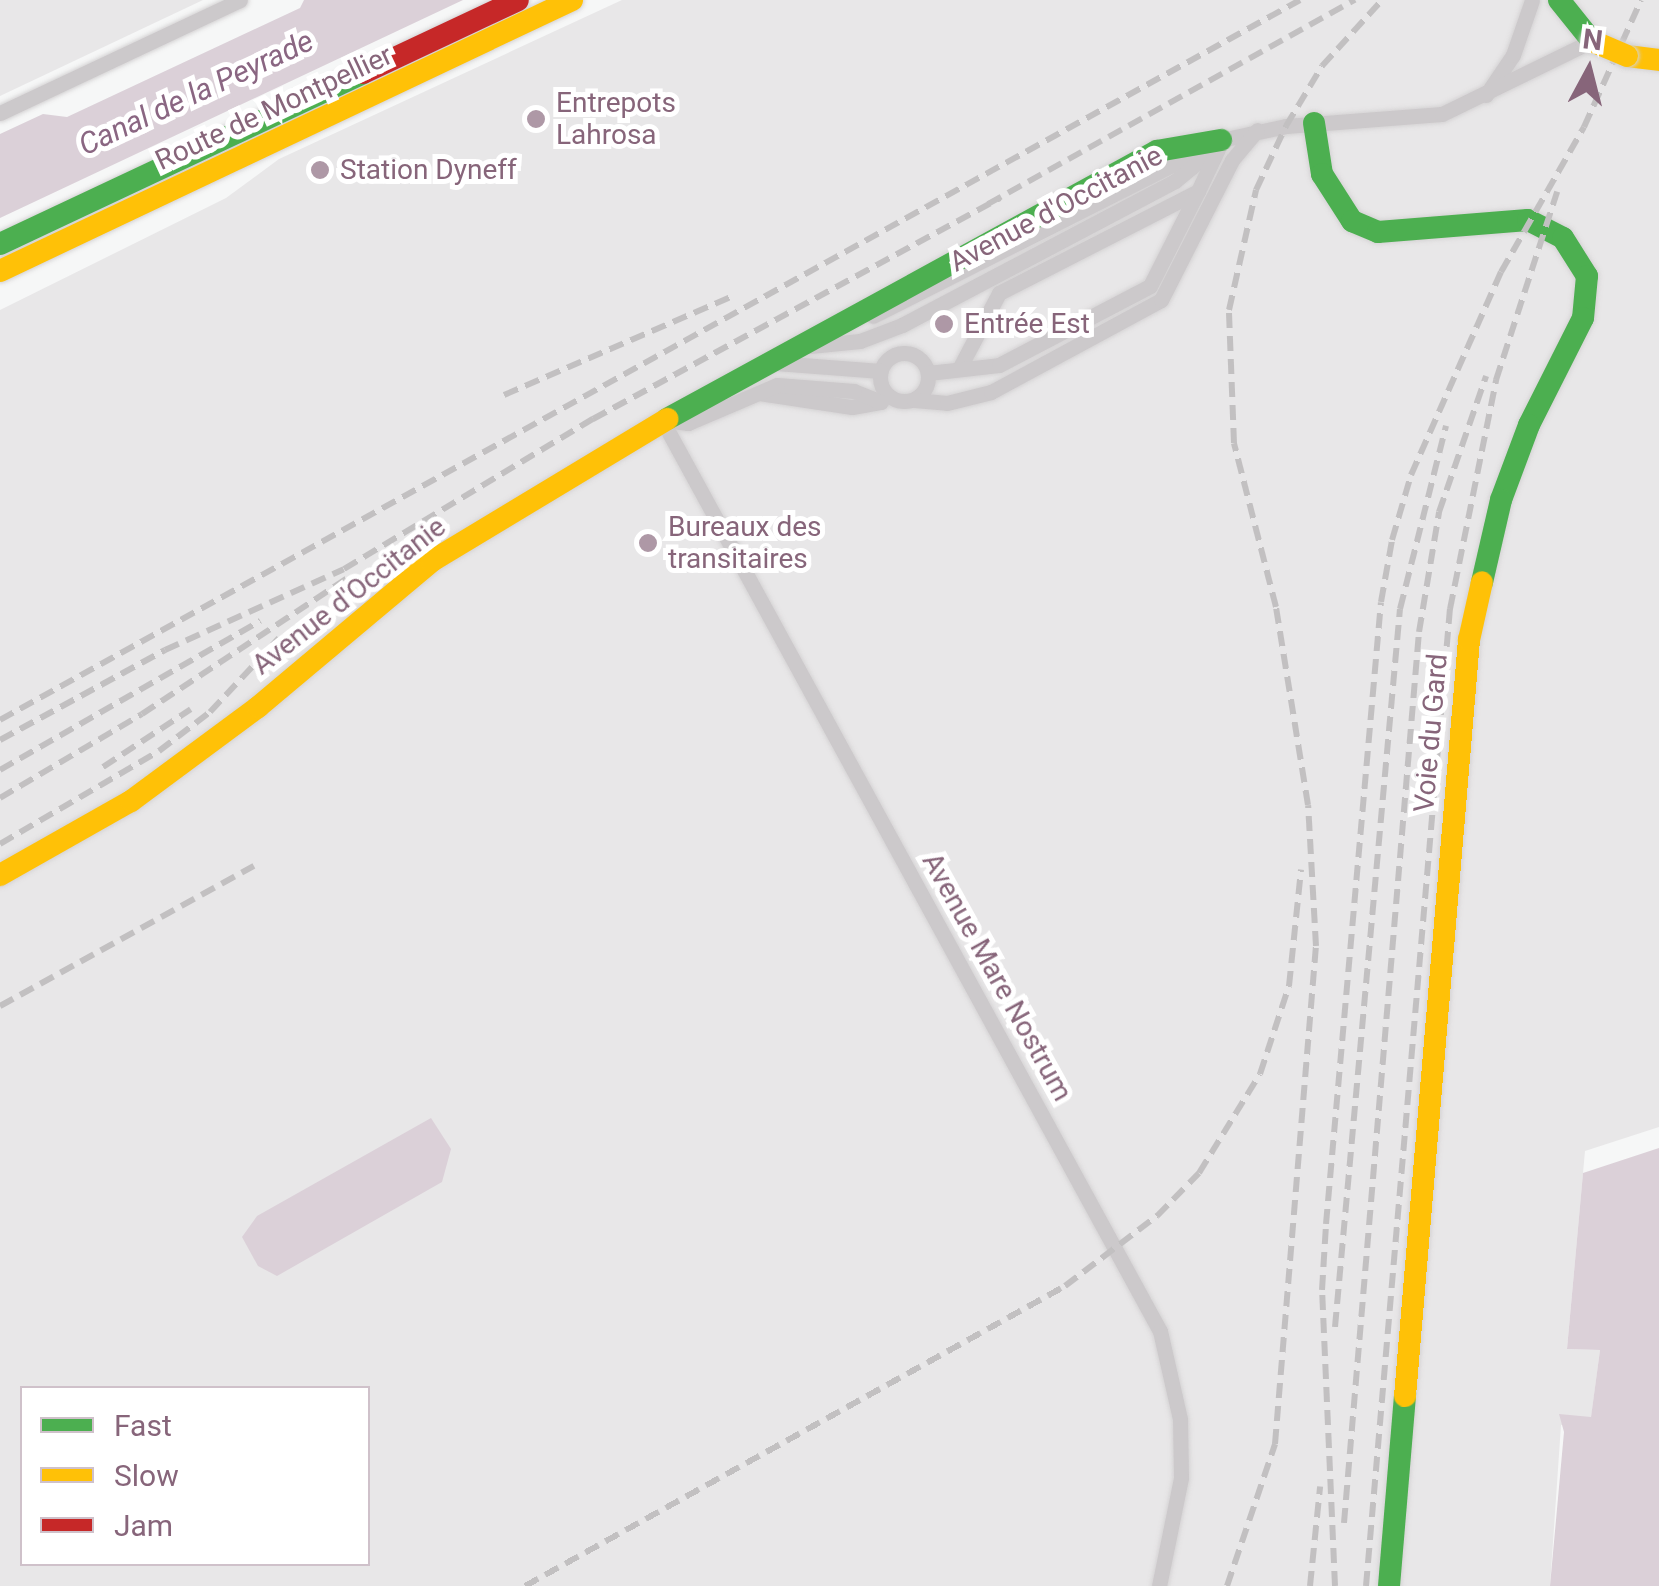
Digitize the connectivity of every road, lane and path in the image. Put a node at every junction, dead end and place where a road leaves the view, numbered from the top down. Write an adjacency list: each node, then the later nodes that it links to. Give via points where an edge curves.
1 (240, 0): 6 (street)
2 (518, 0): 15 (street, Route de Montpellier)
3 (572, 0): 16 (street, Route de Montpellier)
4 (1532, 0): 9 (street, via 1513,55)
5 (1559, 0): 7 (street)
6 (218, 5): 10 (street)
7 (1592, 42): 8 (street, bridge); 9 (street, Avenue d'Occitanie)
8 (1659, 60)
9 (1486, 95): 11 (street, Avenue d'Occitanie, via 1442,114)
10 (0, 113)
11 (1314, 123): 12 (street, Avenue d'Occitanie); 27 (street, Voie du Gard, via 1322,174 1352,221 1378,232 1528,220 1563,238 1587,276 1584,318 1529,425 1500,500 1469,640)
12 (1256, 130): 13 (street, Avenue d'Occitanie); 23 (street, via 1232,160 1161,300 991,392 946,402)
13 (1221, 140): 14 (street); 17 (street, Avenue d'Occitanie, via 1157,151); 17 (street, Avenue d'Occitanie, via 1175,182 902,325 860,341)
14 (1198, 191): 19 (street, via 1000,294); 19 (street, via 1150,286 999,365)
15 (0, 244)
16 (0, 271)
17 (796, 347): 18 (street, Avenue d'Occitanie)
18 (762, 363): 20 (street); 24 (street, Avenue d'Occitanie)
19 (960, 367): 21 (street)
20 (881, 371): 21 (street, via 905,353 920,359); 22 (street)
21 (928, 373): 23 (street)
22 (887, 400): 23 (street); 24 (street, via 795,384 755,392 688,423)
23 (914, 400)
24 (662, 420): 25 (street, Avenue d'Occitanie, via 432,562 196,755 131,802); 26 (street, Avenue Mare Nostrum, via 1160,1331 1180,1419 1182,1478)
25 (0, 876)
26 (1159, 1586)
27 (1388, 1586)

